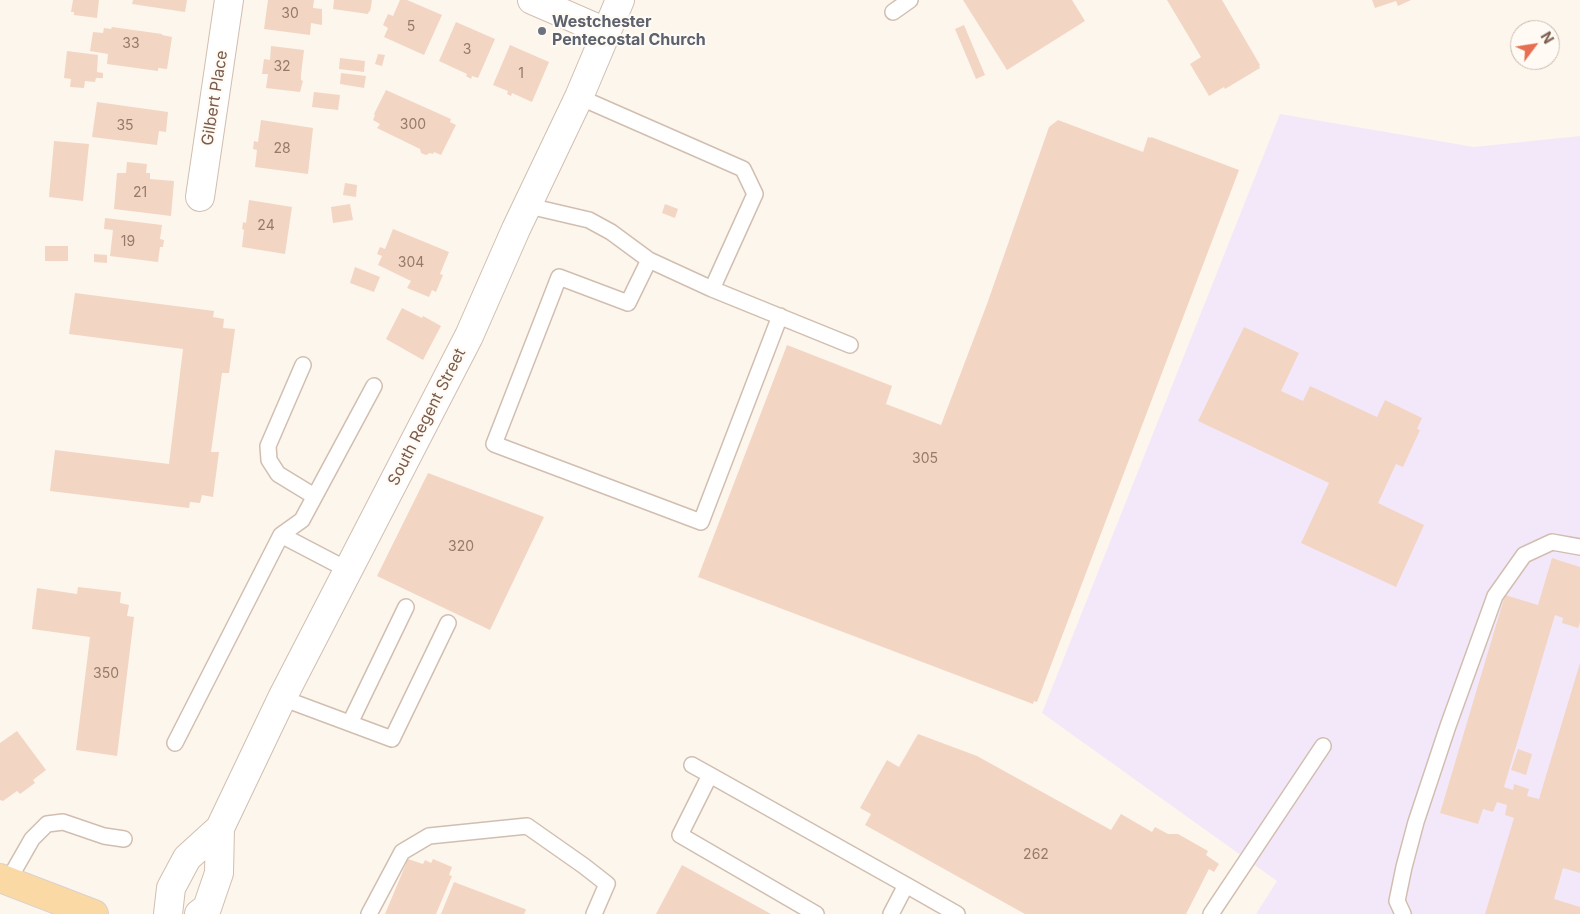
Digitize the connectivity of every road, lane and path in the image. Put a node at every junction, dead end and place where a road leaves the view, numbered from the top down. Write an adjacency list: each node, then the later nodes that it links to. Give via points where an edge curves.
1 (229, 0): 8 (street, Gilbert Place)
2 (532, 0): 6 (street)
3 (620, 0): 6 (street, South Regent Street)
4 (910, 0): 5 (lane)
5 (893, 12)
6 (606, 32): 7 (street, South Regent Street)
7 (579, 97): 9 (street, South Regent Street); 11 (lane, via 743,169 755,194)
8 (200, 197)
9 (528, 206): 10 (lane, via 589,220); 19 (street, South Regent Street, via 469,336)
10 (649, 260): 11 (lane); 12 (lane, via 628,303 559,277 494,444 701,522)
11 (712, 289): 12 (lane)
12 (780, 316): 13 (lane)
13 (850, 345)
14 (303, 365): 16 (lane, via 268,446 268,460 278,474)
15 (374, 386): 16 (lane)
16 (314, 496): 17 (lane, via 302,520)
17 (281, 535): 19 (lane); 24 (lane)
18 (1580, 548): 41 (lane, via 1552,542 1524,555 1495,596 1416,822 1397,901)
19 (348, 570): 22 (street, South Regent Street)
20 (406, 607): 23 (lane)
21 (448, 623): 23 (lane, via 392,739)
22 (282, 698): 23 (lane); 28 (street, South Regent Street)
23 (350, 723)
24 (175, 743)
25 (1323, 746): 40 (lane)
26 (692, 765): 27 (lane)
27 (710, 775): 31 (lane); 37 (lane, via 680,835)
28 (220, 828): 33 (street, South Regent Street, via 187,858 171,888); 34 (street, South Regent Street, via 219,873 207,908)
29 (124, 839): 30 (lane, via 63,822 47,824 32,839)
30 (4, 880): 32 (main road)
31 (906, 885): 38 (lane); 39 (lane)
32 (84, 912)
33 (168, 914)
34 (199, 914)
35 (369, 914): 36 (lane, via 402,852 429,836 527,826 607,884)
36 (594, 914)
37 (816, 914)
38 (891, 914)
39 (957, 914)
40 (1211, 914)
41 (1403, 914)

